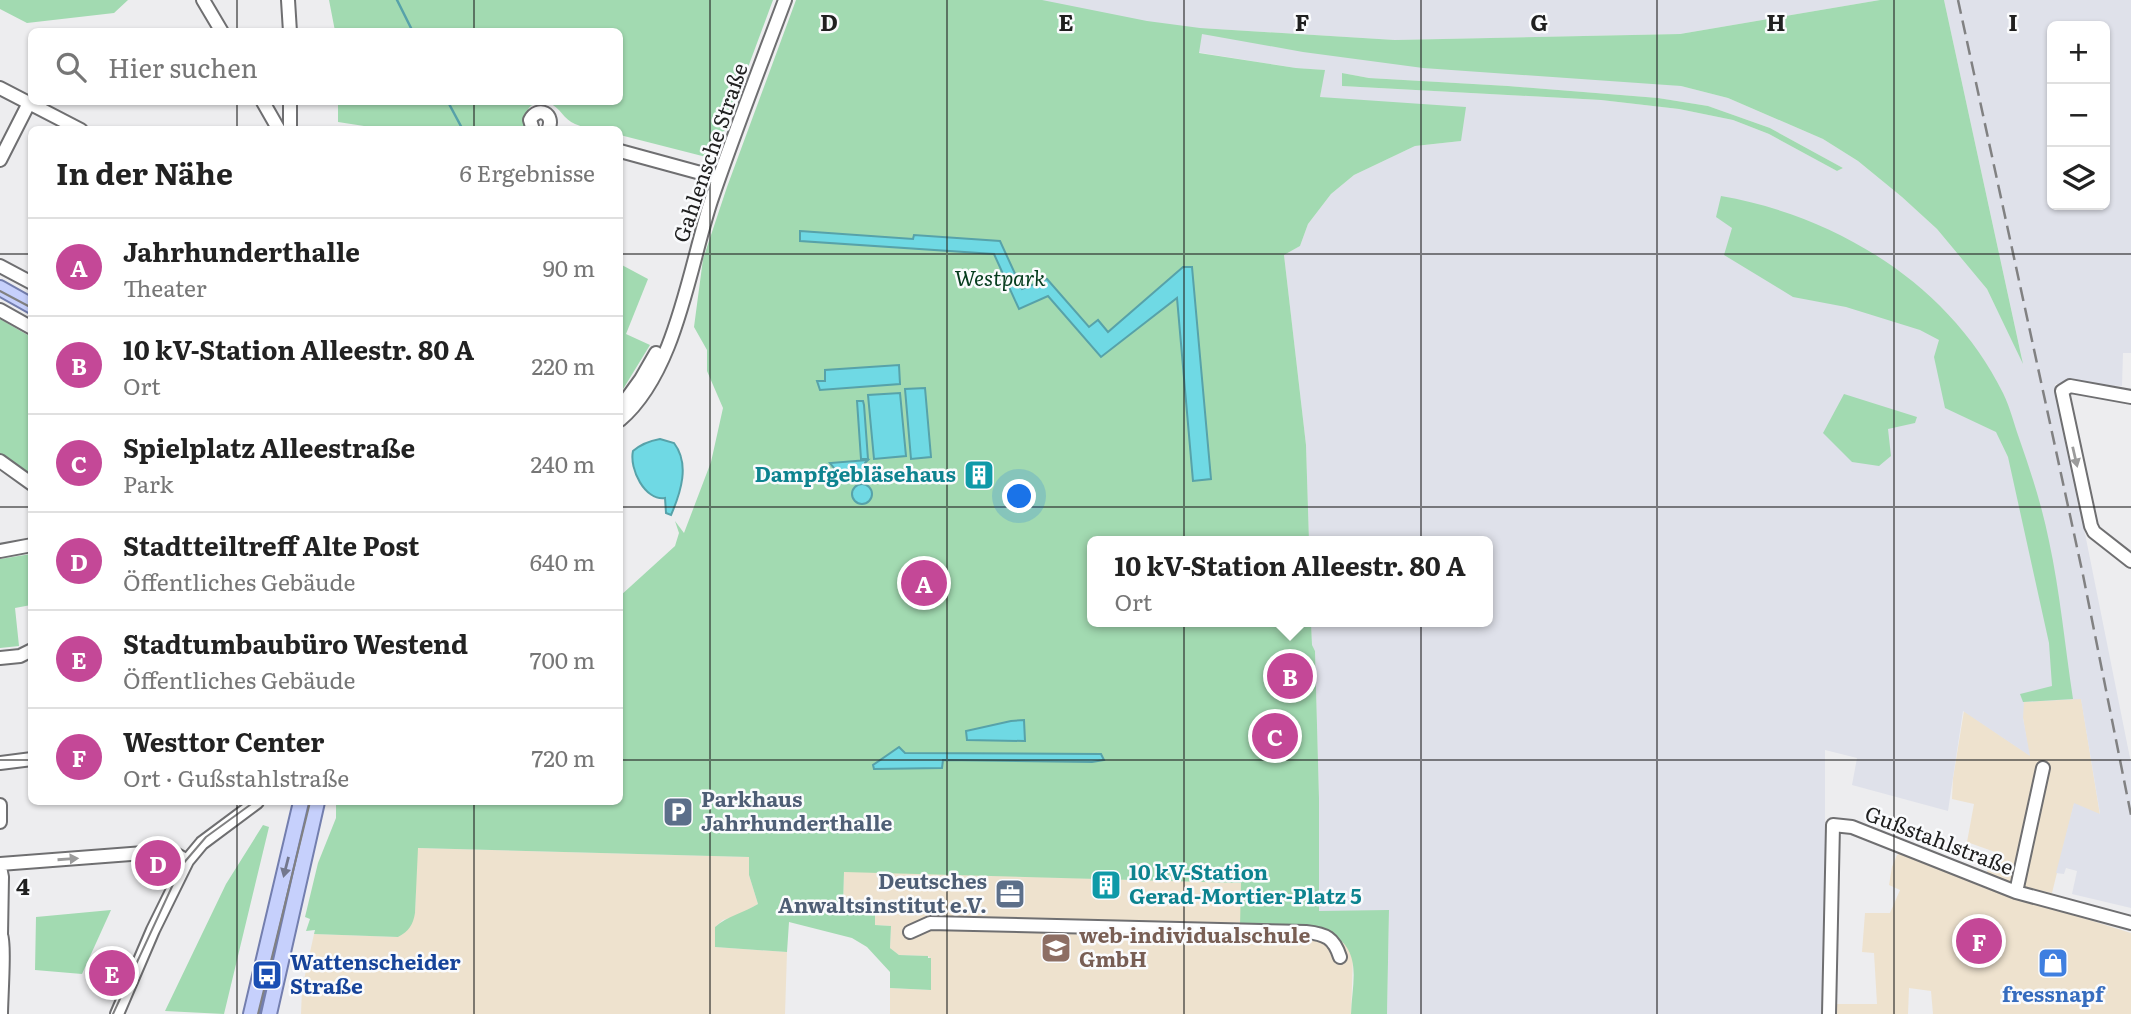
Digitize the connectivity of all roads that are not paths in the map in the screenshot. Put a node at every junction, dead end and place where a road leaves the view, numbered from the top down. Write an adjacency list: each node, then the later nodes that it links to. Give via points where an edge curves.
1 (203, 0): 4 (street)
2 (288, 0): 5 (street)
3 (785, 0): 19 (street, Gahlensche Straße)
4 (220, 28)
5 (290, 28)
6 (0, 88): 7 (street)
7 (28, 102)
8 (28, 105): 18 (street)
9 (33, 105): 12 (street)
10 (265, 105): 13 (street)
11 (290, 105): 14 (street)
12 (73, 126)
13 (277, 126)
14 (290, 126)
15 (531, 126): 16 (street, via 532,117 542,112 548,114)
16 (549, 126)
17 (623, 152): 19 (street)
18 (0, 160)
19 (719, 178): 25 (street, Gahlensche Straße)
20 (0, 266): 21 (street)
21 (28, 281)
22 (0, 288): 23 (main road)
23 (28, 304)
24 (0, 310): 26 (street)
25 (677, 320): 28 (street, Gahlensche Straße); 29 (street, Gahlensche Straße, via 654,374)
26 (28, 326)
27 (2131, 397): 34 (street, one-way to 34, via 2070,386 2062,391 2091,526)
28 (623, 404)
29 (623, 417)
30 (0, 461): 31 (street)
31 (28, 481)
32 (28, 546): 33 (street)
33 (0, 551)
34 (2131, 561)
35 (28, 652): 36 (street)
36 (0, 658)
37 (28, 759): 38 (street)
38 (0, 762)
39 (2043, 768): 47 (street)
40 (0, 805): 44 (street)
41 (253, 805): 45 (street, via 202,843)
42 (300, 805): 53 (main road, one-way to 53)
43 (316, 805): 54 (main road)
44 (0, 822)
45 (187, 861): 46 (street, one-way to 45, via 170,851); 52 (street)
46 (0, 866): 51 (street)
47 (2015, 892): 48 (street, Gußstahlstraße); 55 (street, Gußstahlstraße, via 1852,827 1833,825)
48 (2131, 923)
49 (910, 932): 50 (street, via 930,923 1306,932 1331,940)
50 (1340, 957)
51 (1, 1014)
52 (117, 1014)
53 (251, 1014)
54 (269, 1014)
55 (1829, 1014)

